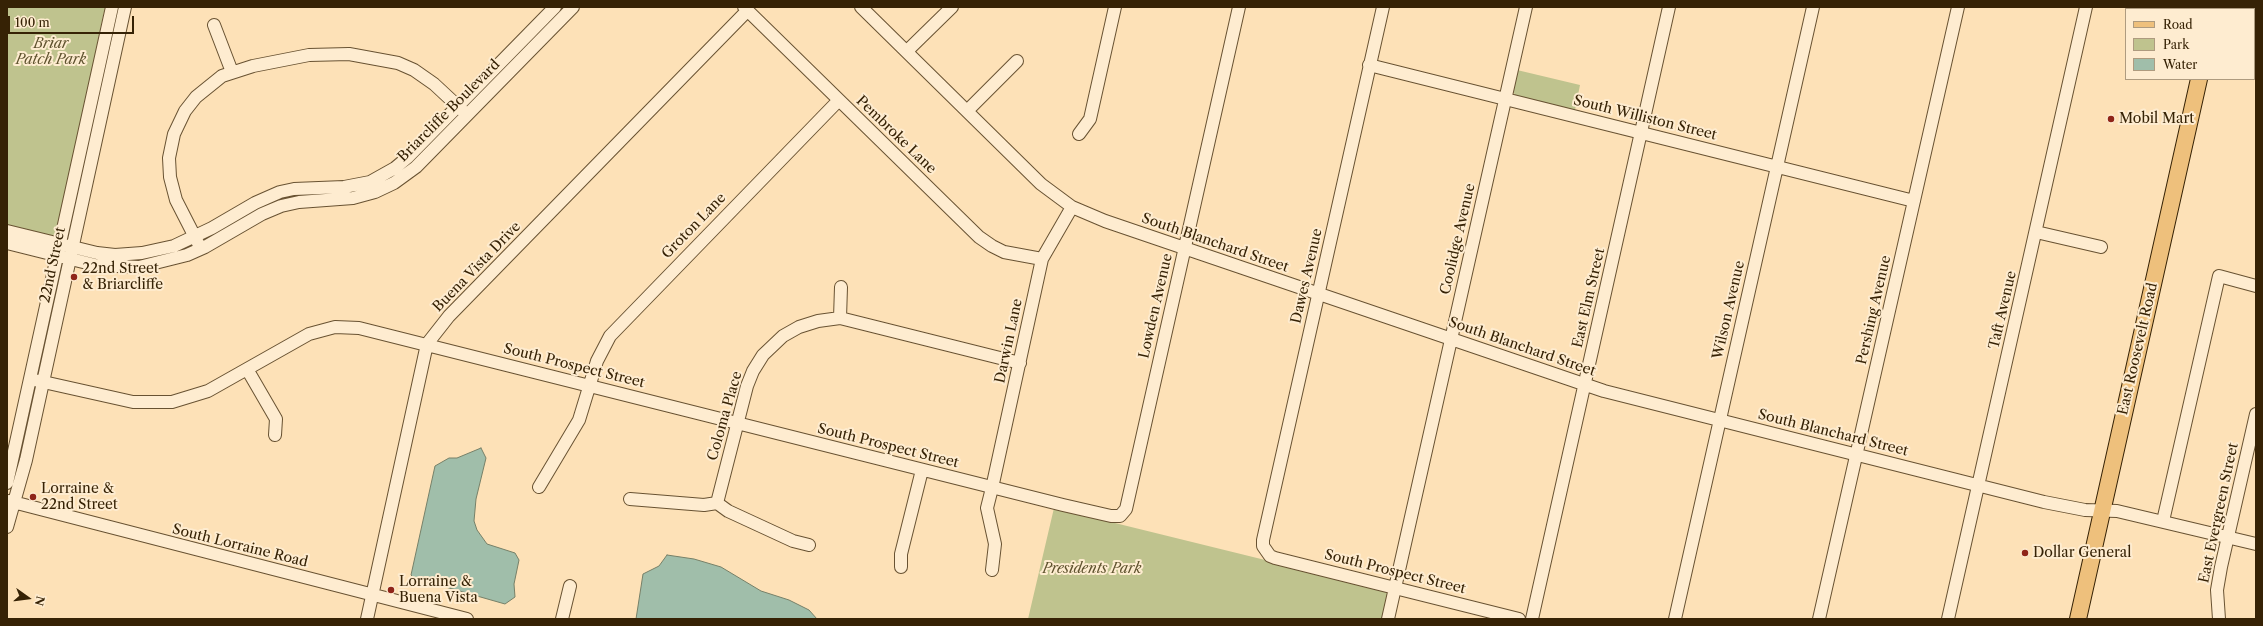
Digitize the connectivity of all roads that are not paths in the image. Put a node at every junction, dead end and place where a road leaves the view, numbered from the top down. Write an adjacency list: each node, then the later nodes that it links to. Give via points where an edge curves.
1 (112, 7): 42 (street, 22nd Street)
2 (125, 7): 39 (street, 22nd Street)
3 (555, 7): 26 (street, Briarcliffe Boulevard)
4 (572, 7): 28 (street, Briarcliffe Boulevard)
5 (861, 7): 19 (street, South Blanchard Street)
6 (952, 7): 19 (street)
7 (1115, 7): 30 (street, via 1090,119)
8 (1239, 7): 41 (street, Lowden Avenue)
9 (1383, 7): 21 (street, Dawes Avenue)
10 (1526, 7): 24 (street, Coolidge Avenue)
11 (1669, 7): 29 (street, East Elm Street)
12 (1813, 7): 31 (street, Wilson Avenue)
13 (1958, 7): 32 (street, Pershing Avenue)
14 (2086, 7): 35 (street, Taft Avenue)
15 (2204, 7): 16 (street)
16 (2214, 8)
17 (745, 9): 25 (street, Pembroke Lane); 50 (street, Buena Vista Drive, via 449,316)
18 (214, 25): 22 (street)
19 (907, 52): 27 (street, South Blanchard Street)
20 (1017, 61): 27 (street)
21 (1369, 65): 24 (street, South Williston Street); 47 (street, Dawes Avenue)
22 (232, 72): 26 (street, via 314,55 355,55 398,63 414,70); 36 (street, via 222,76 191,104 181,119 172,142 169,158 171,185)
23 (2199, 80): 70 (main road, East Roosevelt Road)
24 (1505, 99): 29 (street, South Williston Street); 49 (street, Coolidge Avenue)
25 (838, 100): 43 (street, Pembroke Lane, via 987,243 1004,252); 56 (street, Groton Lane, via 620,324 603,348)
26 (458, 106): 28 (street); 36 (street, Briarcliffe Boulevard, via 407,158 376,178 344,187 280,192)
27 (967, 111): 33 (street, South Blanchard Street, via 1041,184)
28 (467, 115): 40 (street, Briarcliffe Boulevard, via 416,167 383,189 353,198 299,202 277,207)
29 (1641, 133): 31 (street, South Williston Street); 55 (street, East Elm Street)
30 (1079, 134)
31 (1777, 166): 32 (street, South Williston Street); 58 (street, Wilson Avenue)
32 (1914, 201): 61 (street, Pershing Avenue)
33 (1072, 207): 41 (street, South Blanchard Street, via 1105,222); 43 (street, Darwin Lane)
34 (7, 231): 42 (street, Briarcliffe Boulevard)
35 (2036, 232): 38 (street); 64 (street, Taft Avenue)
36 (195, 236): 39 (street, Briarcliffe Boulevard, via 174,246 142,254 116,255); 40 (street)
37 (7, 243): 42 (street, Briarcliffe Boulevard)
38 (2101, 247)
39 (72, 248): 42 (street, Briarcliffe Boulevard); 44 (street, 22nd Street)
40 (202, 249): 44 (street, Briarcliffe Boulevard, via 175,259 139,267 105,267)
41 (1185, 249): 47 (street, South Blanchard Street); 71 (street, Lowden Avenue, via 1126,509)
42 (58, 250): 44 (street, Briarcliffe Boulevard); 53 (street, 22nd Street)
43 (1042, 259): 51 (street, Darwin Lane)
44 (70, 260): 54 (street, 22nd Street)
45 (2256, 286): 72 (street, via 2219,276)
46 (841, 287): 48 (street)
47 (1318, 294): 49 (street, South Blanchard Street); 77 (street, Dawes Avenue, via 1263,540)
48 (840, 318): 51 (street, Coloma Place); 59 (street, Coloma Place, via 799,327 770,347 749,379)
49 (1451, 339): 55 (street, South Blanchard Street); 81 (street, Coolidge Avenue)
50 (427, 344): 52 (street, South Prospect Street, via 359,328 335,327 309,334); 56 (street, South Prospect Street); 82 (street, Buena Vista Drive)
51 (1020, 363): 66 (street, Darwin Lane)
52 (247, 369): 54 (street, South Prospect Street, via 208,391 182,400 162,403 133,402); 60 (street, via 276,419)
53 (30, 379): 54 (street, South Prospect Street); 63 (street, 22nd Street)
54 (43, 382): 68 (street, 22nd Street)
55 (1584, 384): 58 (street, South Blanchard Street); 88 (street, East Elm Street)
56 (589, 386): 59 (street, South Prospect Street); 65 (street, Groton Lane, via 579,420)
57 (2256, 415): 74 (street, East Evergreen Street)
58 (1720, 420): 61 (street, South Blanchard Street); 89 (street, Wilson Avenue)
59 (737, 423): 62 (street, South Prospect Street); 69 (street, Coloma Place)
60 (275, 435)
61 (1856, 455): 64 (street, South Blanchard Street); 90 (street, Pershing Avenue)
62 (922, 470): 66 (street, South Prospect Street); 78 (street, via 901,554)
63 (7, 483)
64 (1978, 486): 70 (street, South Blanchard Street, via 2057,505); 91 (street, Taft Avenue)
65 (539, 487)
66 (992, 488): 71 (street, South Prospect Street); 79 (street, Darwin Lane, via 987,508 995,544)
67 (630, 499): 69 (street, via 704,505)
68 (11, 502): 73 (street, 22nd Street); 82 (street, South Lorraine Road)
69 (717, 503): 76 (street, via 728,511 786,538)
70 (2102, 511): 72 (street, South Blanchard Street, via 2117,511); 92 (main road, East Roosevelt Road)
71 (1120, 516)
72 (2163, 522): 74 (street, South Blanchard Street)
73 (7, 528)
74 (2228, 537): 75 (street, South Blanchard Street); 93 (street, East Evergreen Street, via 2217,590)
75 (2256, 544)
76 (809, 545)
77 (1265, 551): 81 (street, South Prospect Street, via 1275,558)
78 (901, 566)
79 (992, 570)
80 (570, 586): 85 (street)
81 (1395, 588): 86 (street, Coolidge Avenue); 87 (street, South Prospect Street)
82 (373, 595): 83 (street, Buena Vista Drive); 84 (street, South Lorraine Road)
83 (367, 619)
84 (467, 619)
85 (562, 619)
86 (1388, 619)
87 (1519, 619)
88 (1532, 619)
89 (1675, 619)
90 (1819, 619)
91 (1948, 619)
92 (2078, 619)
93 (2219, 619)

